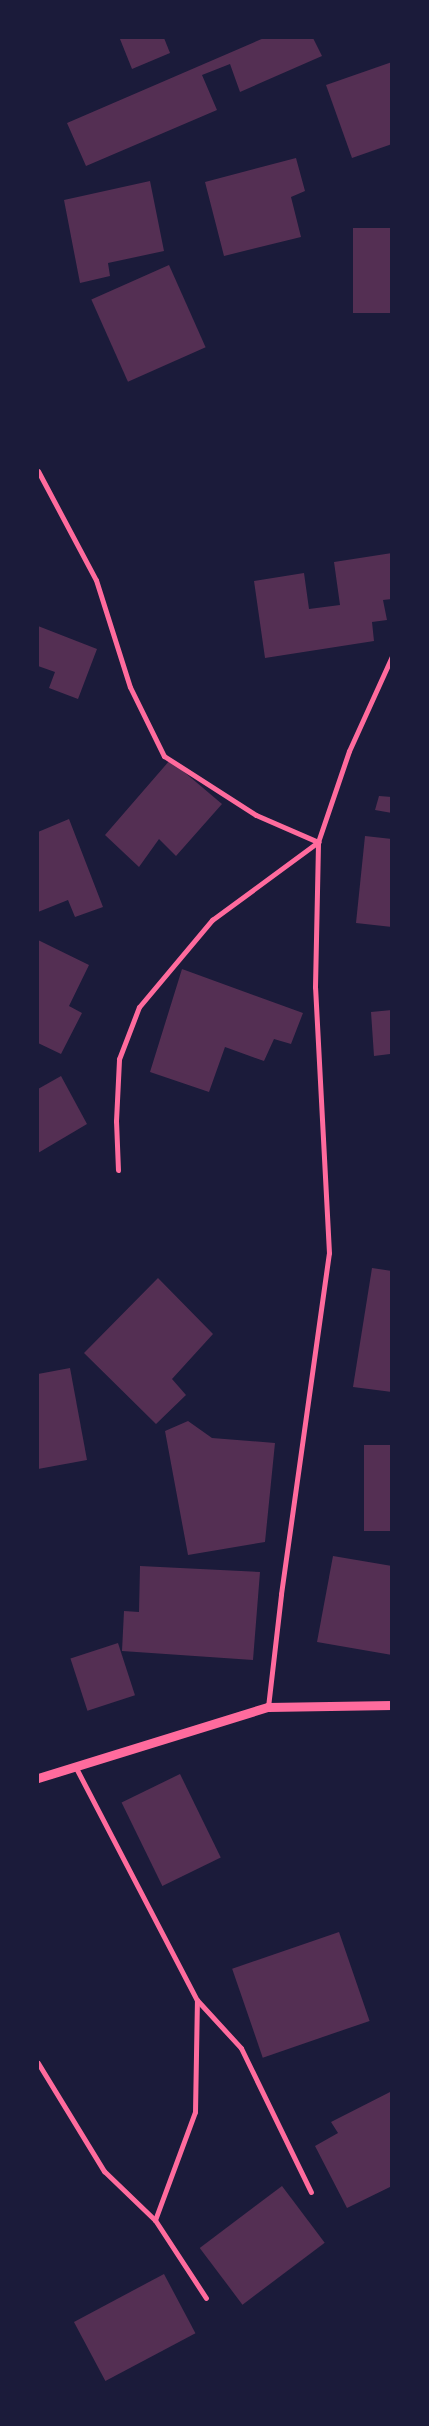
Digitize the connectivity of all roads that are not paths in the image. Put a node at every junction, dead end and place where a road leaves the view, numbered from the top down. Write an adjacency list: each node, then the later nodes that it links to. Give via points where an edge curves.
1 (38, 471): 3 (street, via 96,580 130,688 164,756 256,815)
2 (392, 656): 3 (street, via 349,751)
3 (318, 842): 4 (street, via 212,920 139,1007 119,1059); 6 (street, via 315,987 330,1252)
4 (118, 1170)
5 (392, 1705): 6 (street)
6 (268, 1707): 7 (street)
7 (74, 1765): 8 (street); 9 (street)
8 (38, 1778)
9 (197, 2000): 11 (street, via 241,2048); 12 (street, via 195,2112)
10 (38, 2064): 12 (street, via 104,2170)
11 (311, 2192)
12 (154, 2220): 13 (street)
13 (206, 2298)

